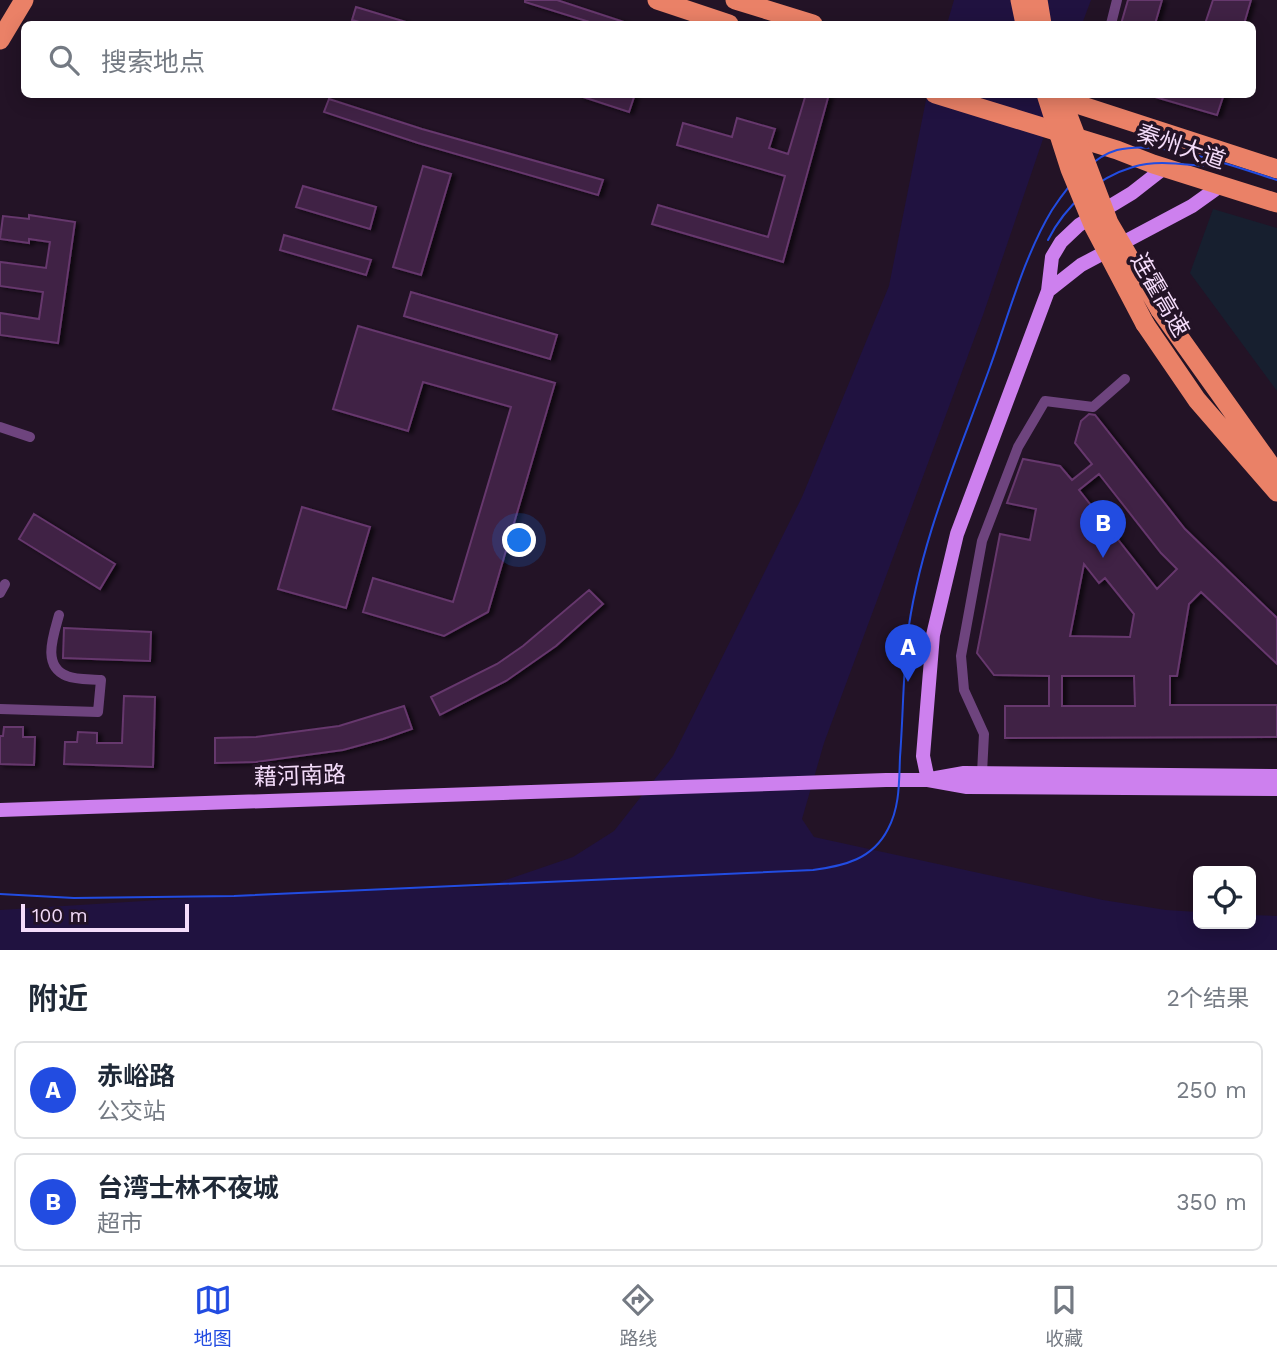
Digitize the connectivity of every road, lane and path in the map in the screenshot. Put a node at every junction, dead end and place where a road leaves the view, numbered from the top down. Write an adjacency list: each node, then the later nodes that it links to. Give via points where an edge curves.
1 (13, 0): 13 (highway)
2 (24, 0): 14 (highway)
3 (657, 0): 8 (highway)
4 (735, 0): 9 (highway)
5 (1020, 0): 10 (highway)
6 (1038, 0): 11 (highway)
7 (1117, 0): 12 (street)
8 (720, 21)
9 (803, 21)
10 (1024, 21)
11 (1042, 21)
12 (1112, 21)
13 (0, 22)
14 (0, 40)
15 (948, 98): 20 (highway, 秦州大道)
16 (1048, 98): 29 (highway, 连霍高速, bridge, via 1094,227 1145,324 1197,400)
17 (1060, 98): 19 (highway, 秦州大道, bridge)
18 (1062, 98): 28 (highway, 连霍高速, bridge, via 1109,223 1160,310)
19 (1098, 103): 21 (highway, 秦州大道)
20 (1164, 168): 22 (highway, 秦州大道); 24 (main road, via 1061,242 1052,257)
21 (1277, 169)
22 (1220, 186): 23 (highway, 秦州大道); 24 (main road, via 1192,206 1081,265)
23 (1277, 203)
24 (1048, 291): 34 (main road, via 957,534 933,635 923,756)
25 (1125, 379): 32 (street, via 1093,407 1045,401 1018,447 982,541 961,656 964,690 984,734)
26 (0, 427): 27 (street)
27 (30, 437)
28 (1277, 474)
29 (1277, 492)
30 (59, 615): 31 (street, via 50,648 54,664 67,676 101,680 98,712)
31 (0, 709)
32 (982, 773): 33 (main road); 34 (main road)
33 (1277, 776)
34 (928, 780): 35 (main road, via 967,787); 36 (main road, 藉河南路)
35 (1277, 789)
36 (0, 810)

